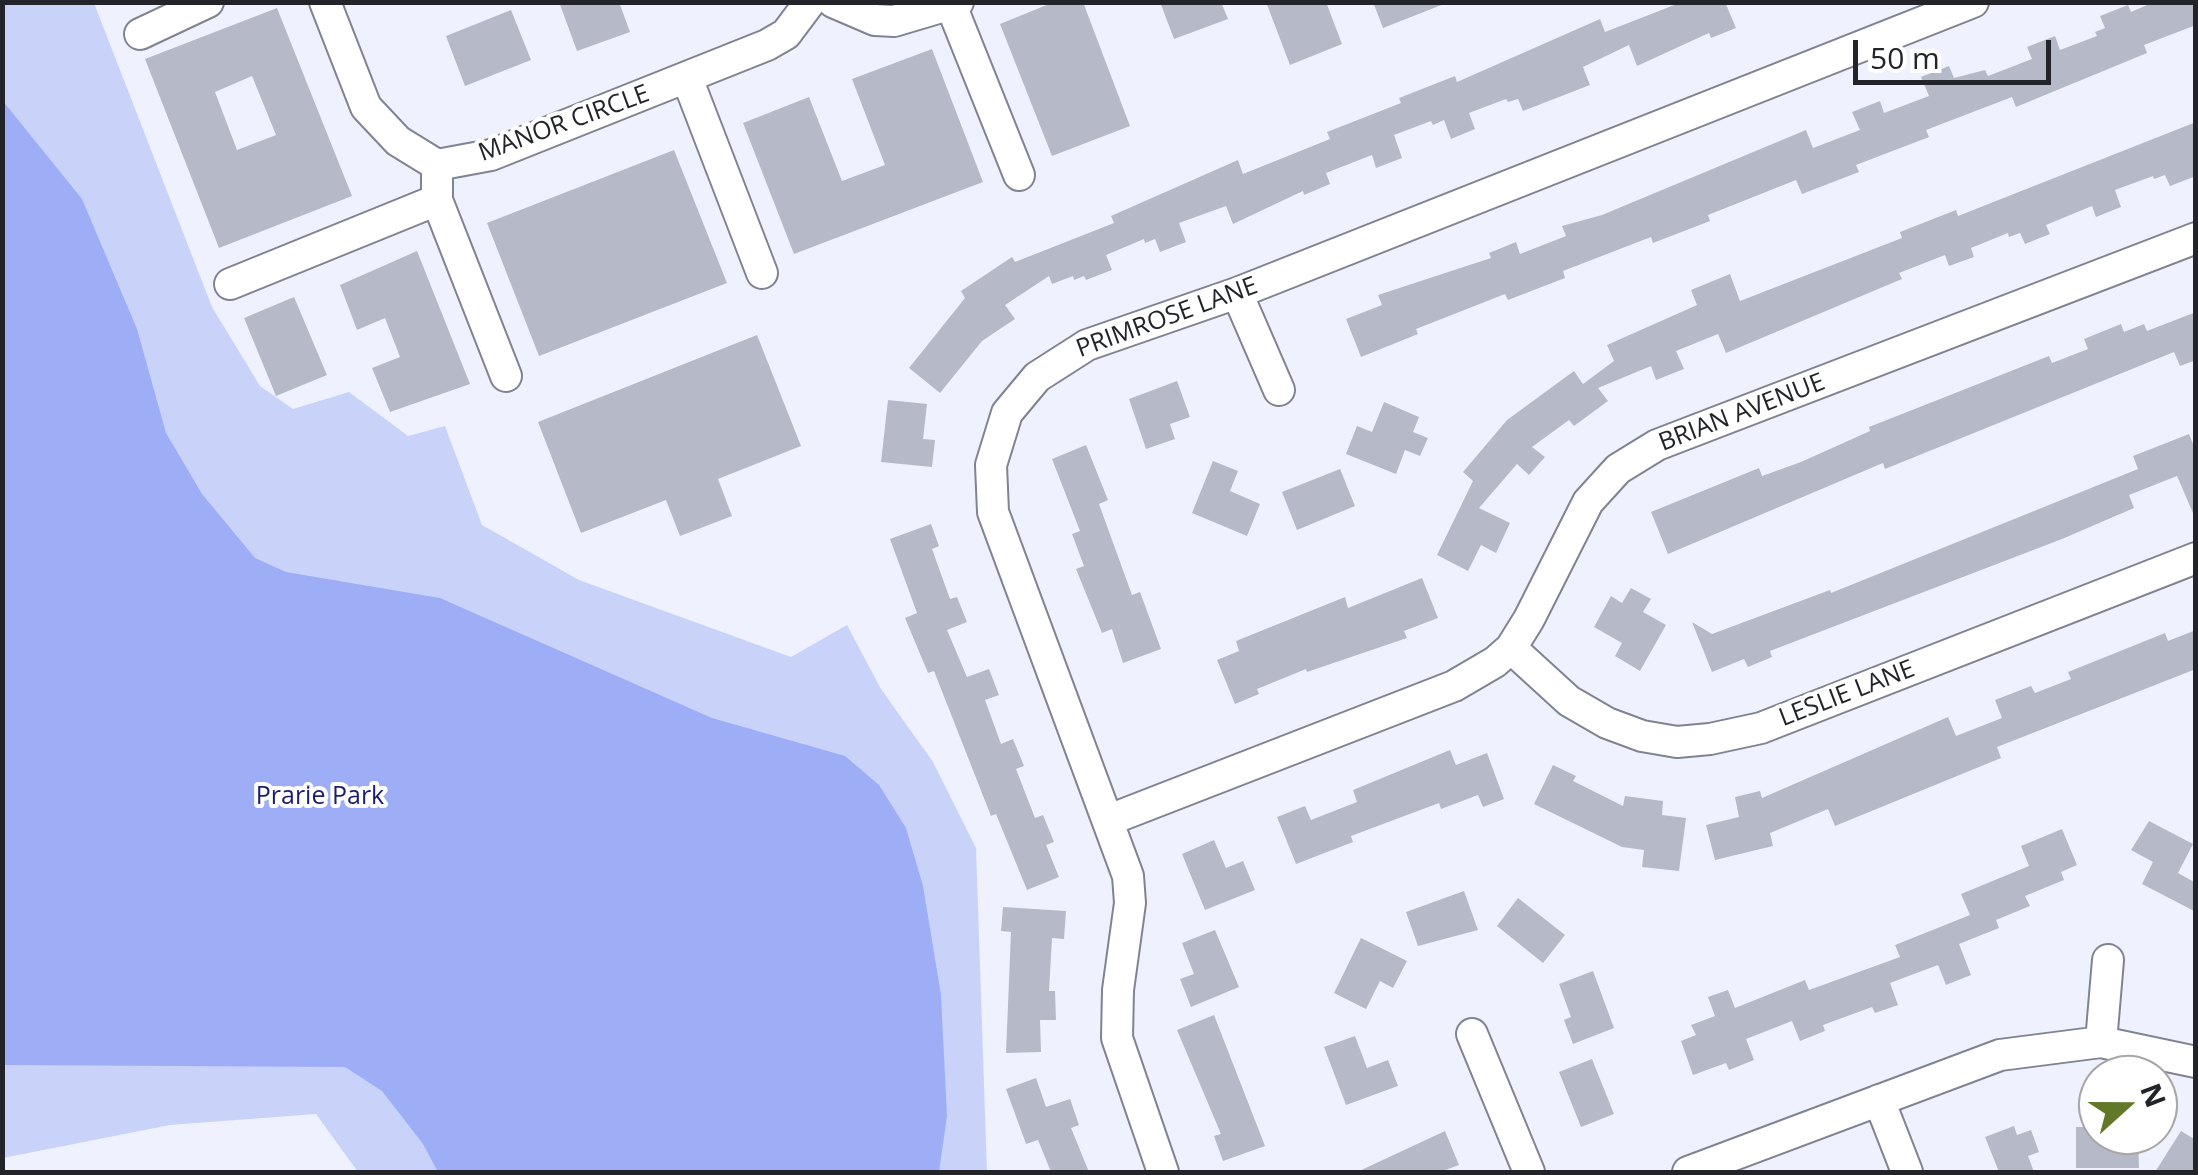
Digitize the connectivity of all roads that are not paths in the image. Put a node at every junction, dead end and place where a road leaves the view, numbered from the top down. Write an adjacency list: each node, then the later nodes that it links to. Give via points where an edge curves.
1 (208, 2): 7 (street)
2 (325, 2): 9 (street, via 366,107 398,141)
3 (810, 2): 8 (street, MANOR CIRCLE, via 786,34)
4 (833, 2): 6 (street, via 894,21)
5 (1973, 2): 15 (street, PRIMROSE LANE)
6 (954, 4): 10 (street)
7 (140, 34)
8 (687, 78): 9 (street, MANOR CIRCLE, via 491,155); 13 (street)
9 (436, 165): 11 (street)
10 (1019, 175)
11 (437, 200): 14 (street); 16 (street)
12 (2196, 238): 19 (street, BRIAN AVENUE, via 1633,458 1588,502)
13 (762, 273)
14 (230, 284)
15 (1237, 293): 17 (street); 20 (street, PRIMROSE LANE, via 1070,353 1037,377 998,436 990,490 998,533)
16 (506, 376)
17 (1279, 390)
18 (2196, 558): 19 (street, LESLIE LANE, via 1761,728 1710,739 1677,742 1607,723 1569,700)
19 (1511, 648): 20 (street, BRIAN AVENUE, via 1454,686)
20 (1109, 820): 26 (street, PRIMROSE LANE, via 1130,888 1117,1038)
21 (2108, 960): 23 (street)
22 (1472, 1034): 27 (street)
23 (2101, 1042): 24 (street); 25 (street, via 2000,1054)
24 (2196, 1062)
25 (1879, 1100): 28 (street); 29 (street)
26 (1163, 1172)
27 (1530, 1172)
28 (1688, 1172)
29 (1907, 1172)

